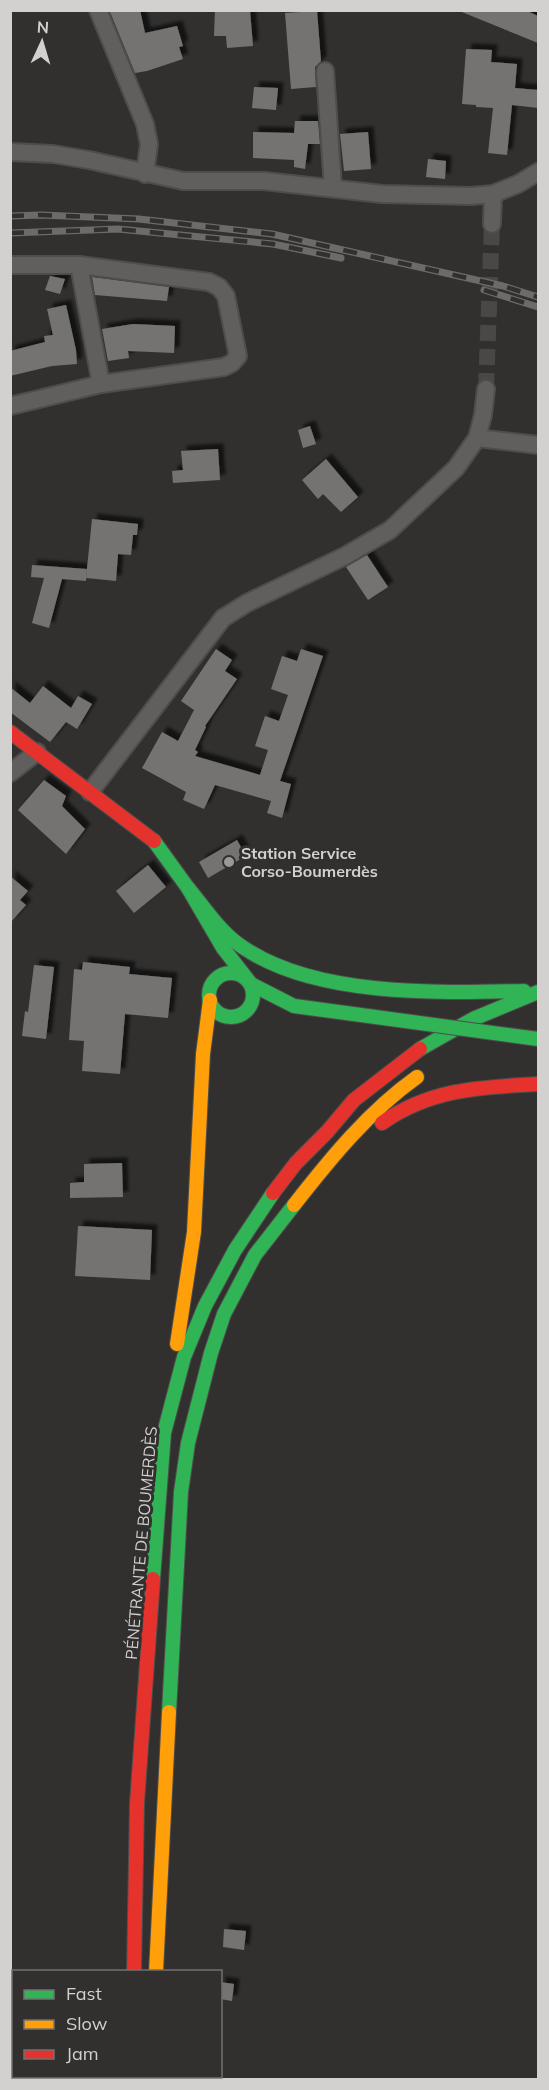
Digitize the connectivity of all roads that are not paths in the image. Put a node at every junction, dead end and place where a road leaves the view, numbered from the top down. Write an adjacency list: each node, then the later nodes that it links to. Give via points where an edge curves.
1 (98, 10): 5 (street, via 145,124 149,144)
2 (325, 71): 6 (street)
3 (10, 152): 5 (street, via 89,160)
4 (538, 172): 7 (street)
5 (145, 174): 6 (street, via 183,181 264,181)
6 (333, 188): 7 (street, via 382,194)
7 (493, 194): 8 (street)
8 (492, 224)
9 (79, 265): 10 (street); 11 (street); 11 (street, via 209,282 219,287 226,296 238,356 224,367)
10 (10, 266)
11 (101, 384): 13 (street)
12 (486, 389): 14 (street)
13 (10, 406)
14 (477, 438): 15 (street); 19 (street, via 456,468 390,530 223,618)
15 (538, 445)
16 (10, 732): 17 (main road)
17 (37, 752): 18 (street); 19 (main road)
18 (10, 773)
19 (90, 792): 20 (main road, via 154,840)
20 (188, 888): 21 (main road); 22 (main road, via 223,948); 23 (main road, via 242,947 267,963 315,978 440,992)
21 (202, 940)
22 (251, 984): 24 (main road, via 240,974 229,972 211,977); 25 (main road); 26 (main road, via 252,1003)
23 (538, 991): 33 (main road, PÉNÉTRANTE DE BOUMERDÈS, via 473,1019 426,1045 354,1100 296,1163 235,1250 205,1306 184,1357)
24 (210, 1000): 26 (main road, via 219,1013); 33 (main road, via 203,1054 194,1232)
25 (294, 1006): 26 (main road); 28 (main road, bridge)
26 (234, 1017)
27 (515, 1022): 29 (main road)
28 (538, 1039)
29 (467, 1045)
30 (428, 1069): 32 (main road, via 394,1093 328,1162)
31 (538, 1084): 32 (main road, via 451,1093 407,1106 364,1139)
32 (255, 1255): 35 (main road, via 224,1314 200,1390 181,1492)
33 (165, 1433): 34 (main road, PÉNÉTRANTE DE BOUMERDÈS, via 137,1803)
34 (134, 1970)
35 (156, 1970)

